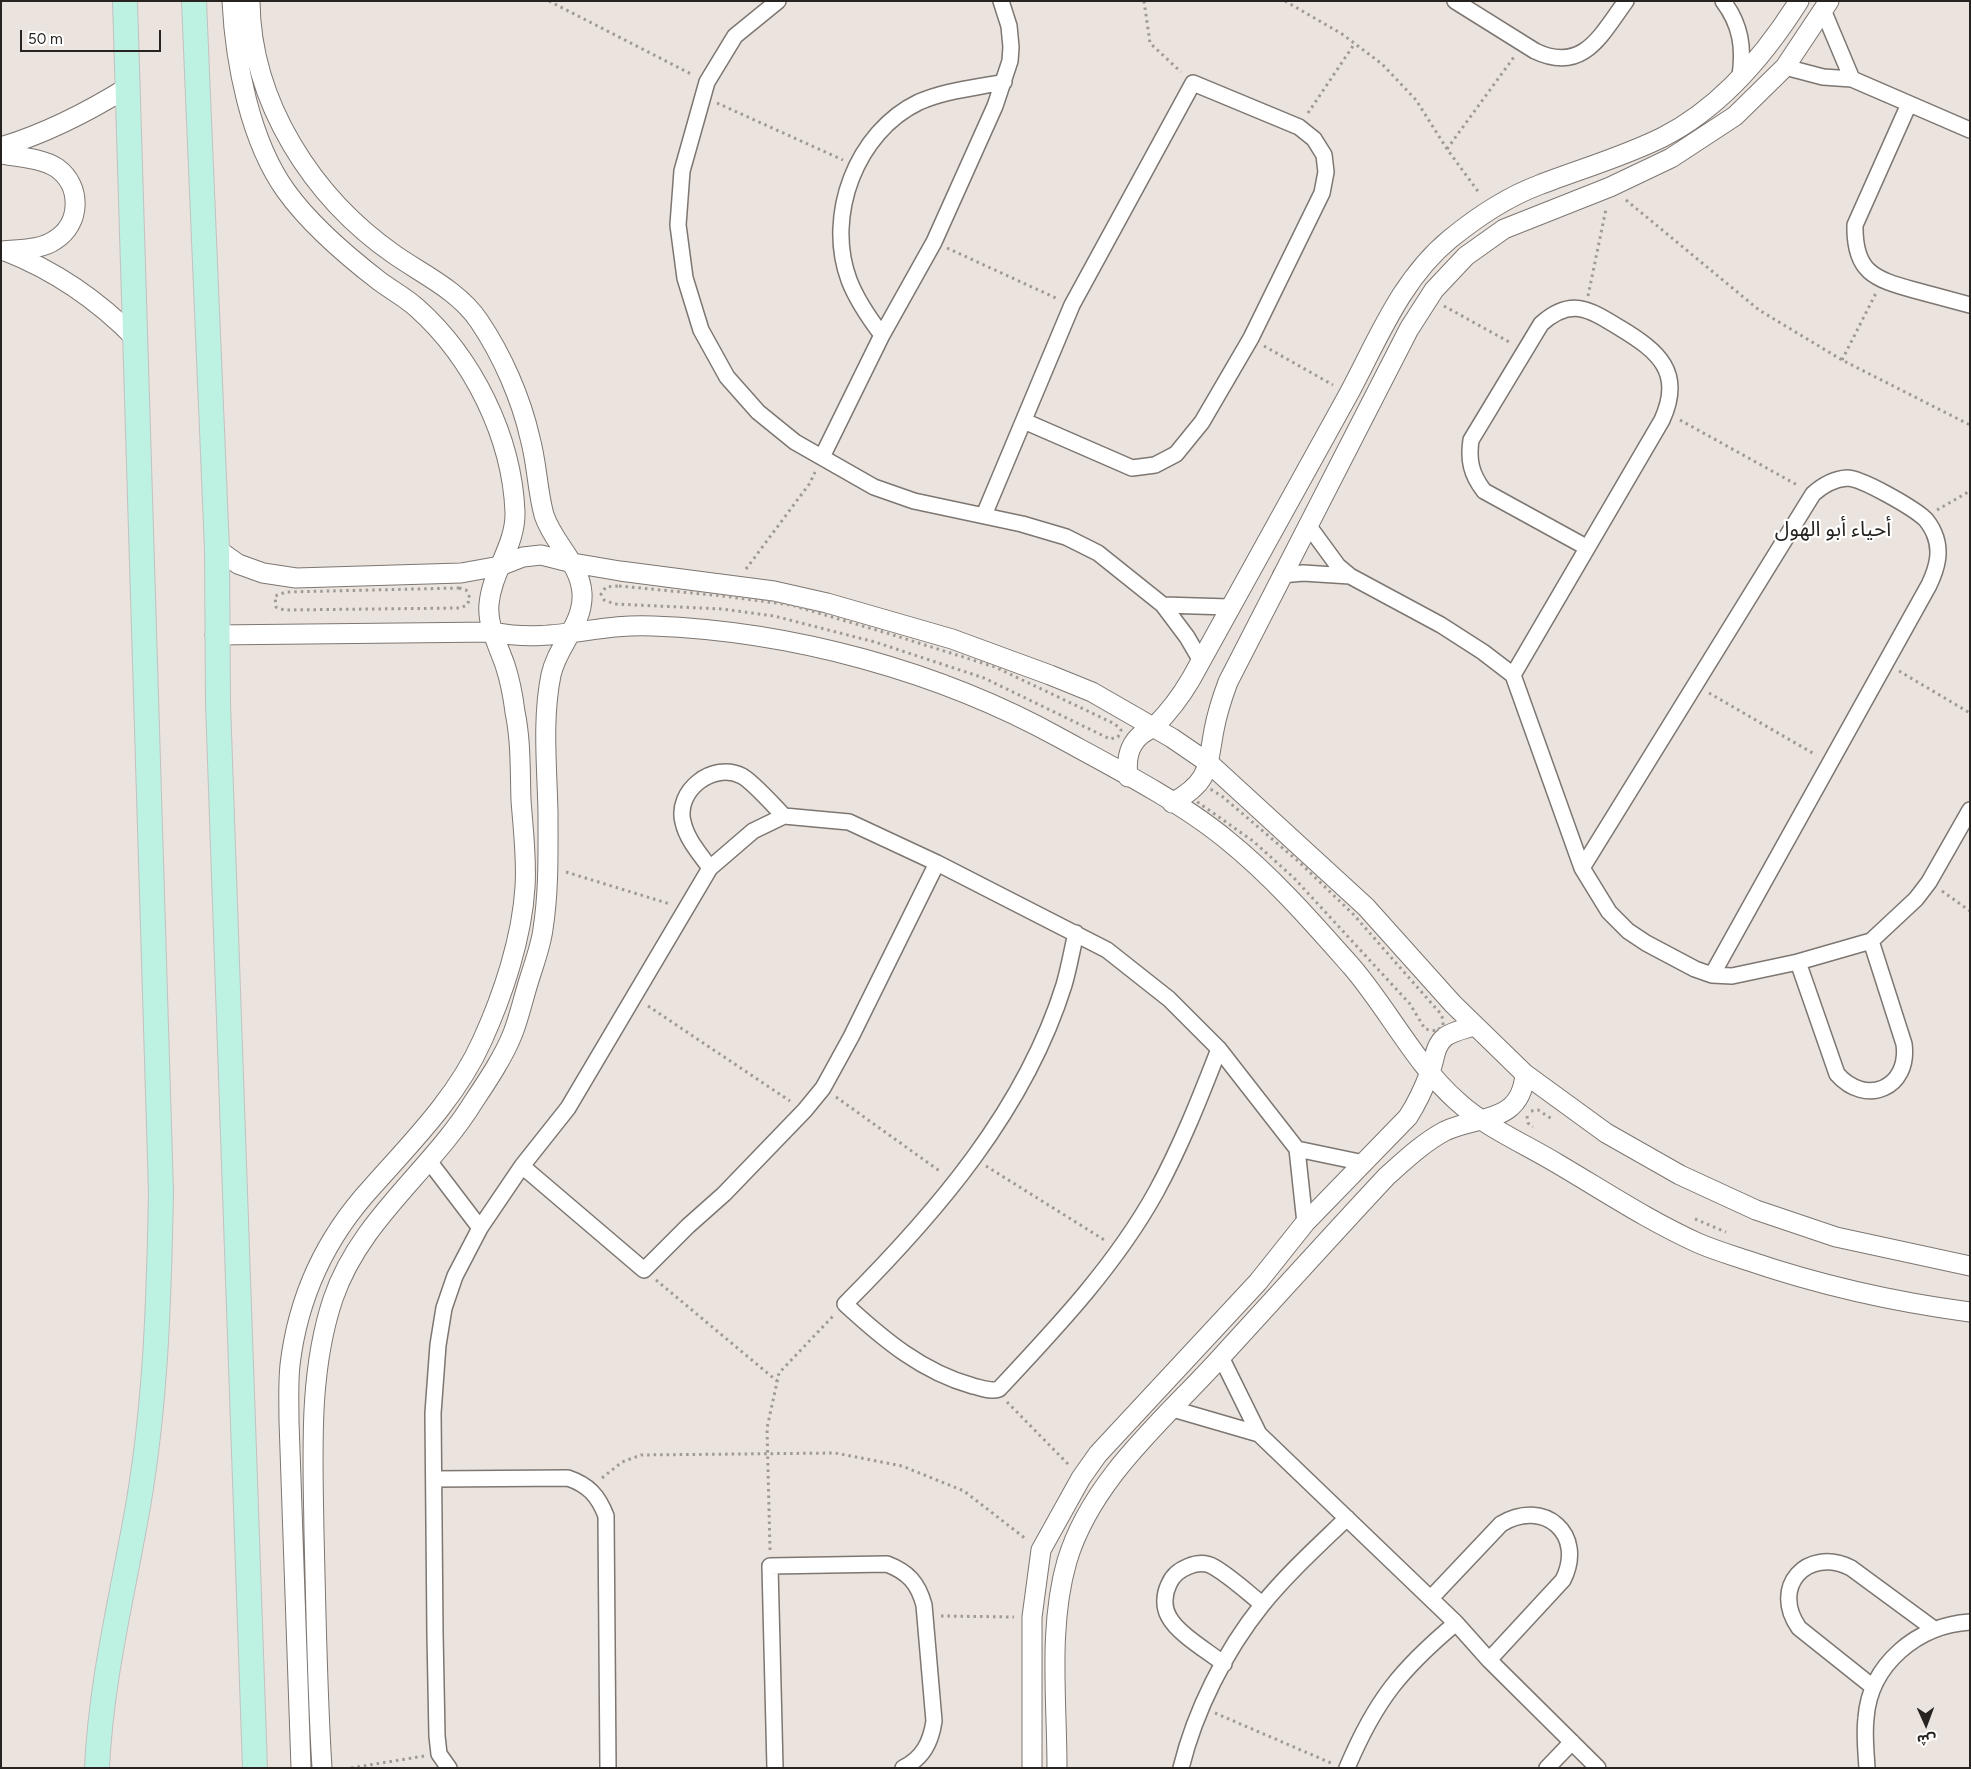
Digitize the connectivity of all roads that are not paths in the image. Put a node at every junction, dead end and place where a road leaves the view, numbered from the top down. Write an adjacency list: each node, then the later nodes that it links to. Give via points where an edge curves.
1 (125, 1): 16 (main road)
2 (194, 1): 32 (main road)
3 (232, 1): 34 (street, via 233,35 258,139 285,190 345,251 416,307 456,349 478,387 506,460 514,506 514,530)
4 (250, 1): 33 (street, via 252,32 278,122 327,196 361,230 442,284 477,317 520,404 531,438 546,520 558,544)
5 (778, 1): 28 (street, via 735,36 707,82 682,172 678,225 685,278 701,330 727,377 758,412 795,442)
6 (1001, 1): 15 (street, via 1012,47)
7 (1455, 1): 8 (street, via 1546,57 1559,59 1584,52 1594,44)
8 (1626, 1)
9 (1723, 1): 13 (street, via 1740,34 1743,55)
10 (1799, 1): 13 (street, via 1761,54)
11 (1826, 6): 12 (street); 14 (street)
12 (1785, 67): 14 (street); 22 (street, via 1735,116 1671,158 1610,187)
13 (1740, 76): 21 (street, via 1715,102 1663,137 1536,186)
14 (1852, 79): 17 (street)
15 (1004, 82): 25 (street, via 934,242); 25 (street, via 950,90 918,103 890,123 867,148 857,166 842,212 841,246 849,280)
16 (128, 87): 19 (street, via 74,118); 26 (main road)
17 (1909, 104): 18 (street); 24 (street, via 1855,225 1854,242 1859,258 1882,282)
18 (1970, 130)
19 (1, 146)
20 (1, 154): 23 (street, via 49,164 58,169 72,186 76,206 70,226 55,241 36,247)
21 (1491, 208): 22 (street); 38 (street, via 1445,243 1415,276 1388,317)
22 (1504, 229): 30 (street, via 1466,256 1429,298 1408,329)
23 (2, 250): 26 (street, via 75,286)
24 (1970, 305)
25 (882, 336): 28 (street)
26 (136, 339): 92 (main road, via 160,1117 160,1268 149,1430 138,1506 113,1631)
27 (1024, 421): 27 (street, via 1072,305 1193,83 1299,127 1314,139 1324,155 1326,172 1322,193 1251,338 1187,443 1176,454 1155,465 1132,468); 29 (street)
28 (822, 457): 29 (street, via 874,487 914,502)
29 (984, 515): 37 (street, via 1066,537 1090,549)
30 (1308, 525): 35 (street); 36 (street, via 1338,566)
31 (1586, 547): 31 (street, via 1484,491 1475,480 1469,453 1471,440 1541,324 1563,310 1586,309 1648,345 1662,360 1670,386 1666,412); 43 (street)
32 (217, 549): 34 (street, via 238,564 264,573 296,578 461,573); 41 (main road)
33 (573, 563): 34 (street, via 541,555 523,557); 40 (street, via 582,598 580,612); 44 (street, via 774,591 827,602 952,639 1092,692)
34 (500, 566): 39 (street, via 489,602)
35 (1281, 575): 36 (street); 45 (street, via 1228,682 1214,730)
36 (1350, 576): 43 (street, via 1442,625)
37 (1163, 605): 38 (street); 42 (street)
38 (1229, 607): 42 (street)
39 (493, 632): 40 (street, via 531,637); 41 (street); 94 (street, via 505,665 518,730 525,885 520,925 494,1009 476,1052 442,1106 369,1189 337,1230 321,1258 310,1282 290,1367 289,1431)
40 (570, 633): 46 (street, via 627,626 682,627 769,638 852,656 929,680 1007,711); 63 (street, via 551,674 547,711 548,866 543,932 512,1035 471,1106)
41 (216, 635): 93 (main road)
42 (1201, 661): 44 (street, via 1179,699)
43 (1513, 675): 52 (street)
44 (1153, 727): 45 (street); 46 (street, via 1134,742 1126,765)
45 (1210, 764): 47 (street, via 1191,791); 57 (street, via 1366,906)
46 (1128, 777): 47 (street)
47 (1172, 803): 59 (street, via 1225,838 1302,912 1357,973)
48 (1970, 810): 54 (street, via 1929,882)
49 (784, 816): 50 (street, via 849,822); 51 (street, via 753,832); 51 (street, via 742,776 728,772 699,780 682,806 682,820 687,835)
50 (937, 863): 53 (street); 65 (street, via 823,1088 724,1194 644,1270)
51 (710, 868): 65 (street, via 568,1108)
52 (1582, 868): 56 (street, via 1608,912 1628,931 1695,969); 56 (street, via 1813,494 1835,480 1861,480 1923,517 1934,532 1937,568)
53 (1076, 933): 58 (street, via 1107,950 1136,972); 58 (street, via 1064,985 1018,1088 956,1183 846,1304 878,1335 924,1366 968,1384 995,1390 1066,1317 1119,1249 1155,1193 1189,1125)
54 (1871, 941): 55 (street); 55 (street, via 1906,1056 1898,1077 1878,1090 1855,1089 1837,1074)
55 (1798, 962): 56 (street, via 1732,976)
56 (1712, 975)
57 (1474, 1026): 59 (street, via 1440,1041); 60 (street)
58 (1219, 1049): 62 (street)
59 (1431, 1071): 61 (street, via 1452,1098); 64 (street, via 1408,1117)
60 (1525, 1074): 61 (street, via 1524,1088 1512,1106); 69 (street, via 1606,1133 1680,1175 1756,1210 1836,1237)
61 (1484, 1121): 66 (street, via 1446,1131); 72 (street, via 1626,1206 1700,1244 1833,1286 1913,1305)
62 (1297, 1149): 64 (street); 67 (street)
63 (429, 1161): 68 (street); 95 (street, via 383,1210 356,1248 333,1297 322,1344 312,1427)
64 (1364, 1163): 66 (street); 67 (street)
65 (522, 1166): 68 (street)
66 (1387, 1176): 71 (street)
67 (1305, 1223): 70 (street)
68 (480, 1228): 78 (street, via 455,1276 444,1308 433,1413)
69 (1970, 1266)
70 (1258, 1282): 71 (street); 75 (street)
71 (1275, 1297): 73 (street)
72 (1970, 1312)
73 (1221, 1357): 74 (street); 77 (street)
74 (1173, 1409): 76 (street); 77 (street)
75 (1132, 1416): 76 (street); 80 (street, via 1081,1478)
76 (1148, 1434): 81 (street, via 1094,1503)
77 (1258, 1434): 79 (street)
78 (435, 1479): 96 (street, via 437,1736 439,1754); 97 (street, via 568,1478 581,1482 601,1502 606,1516)
79 (1346, 1518): 82 (street); 83 (street)
80 (1041, 1550): 81 (street); 100 (street, via 1032,1617)
81 (1068, 1560): 101 (street, via 1056,1624)
82 (1431, 1598): 85 (street); 87 (street, via 1501,1524 1512,1517 1539,1515 1561,1529 1571,1554 1563,1580)
83 (1262, 1604): 88 (street); 88 (street, via 1212,1566 1188,1566 1169,1582 1165,1600 1169,1618)
84 (1970, 1622): 86 (street)
85 (1456, 1623): 87 (street); 91 (street, via 1419,1654 1388,1690)
86 (1934, 1629): 89 (street, via 1915,1638 1898,1652); 89 (street, via 1839,1562 1826,1560 1802,1570 1793,1580 1789,1592 1792,1618 1799,1628)
87 (1489, 1660): 90 (street)
88 (1224, 1664): 102 (street, via 1202,1707)
89 (1874, 1687): 105 (street, via 1866,1718)
90 (1572, 1742): 103 (street); 104 (street)
91 (1341, 1766)
92 (97, 1768)
93 (254, 1768)
94 (301, 1768)
95 (322, 1768)
96 (449, 1768)
97 (608, 1768)
98 (775, 1768): 99 (street, via 770,1566 887,1564 912,1578 920,1591 934,1721 932,1738 924,1752)
99 (903, 1768)
100 (1032, 1768)
101 (1057, 1768)
102 (1181, 1768)
103 (1547, 1768)
104 (1598, 1768)
105 (1866, 1768)

